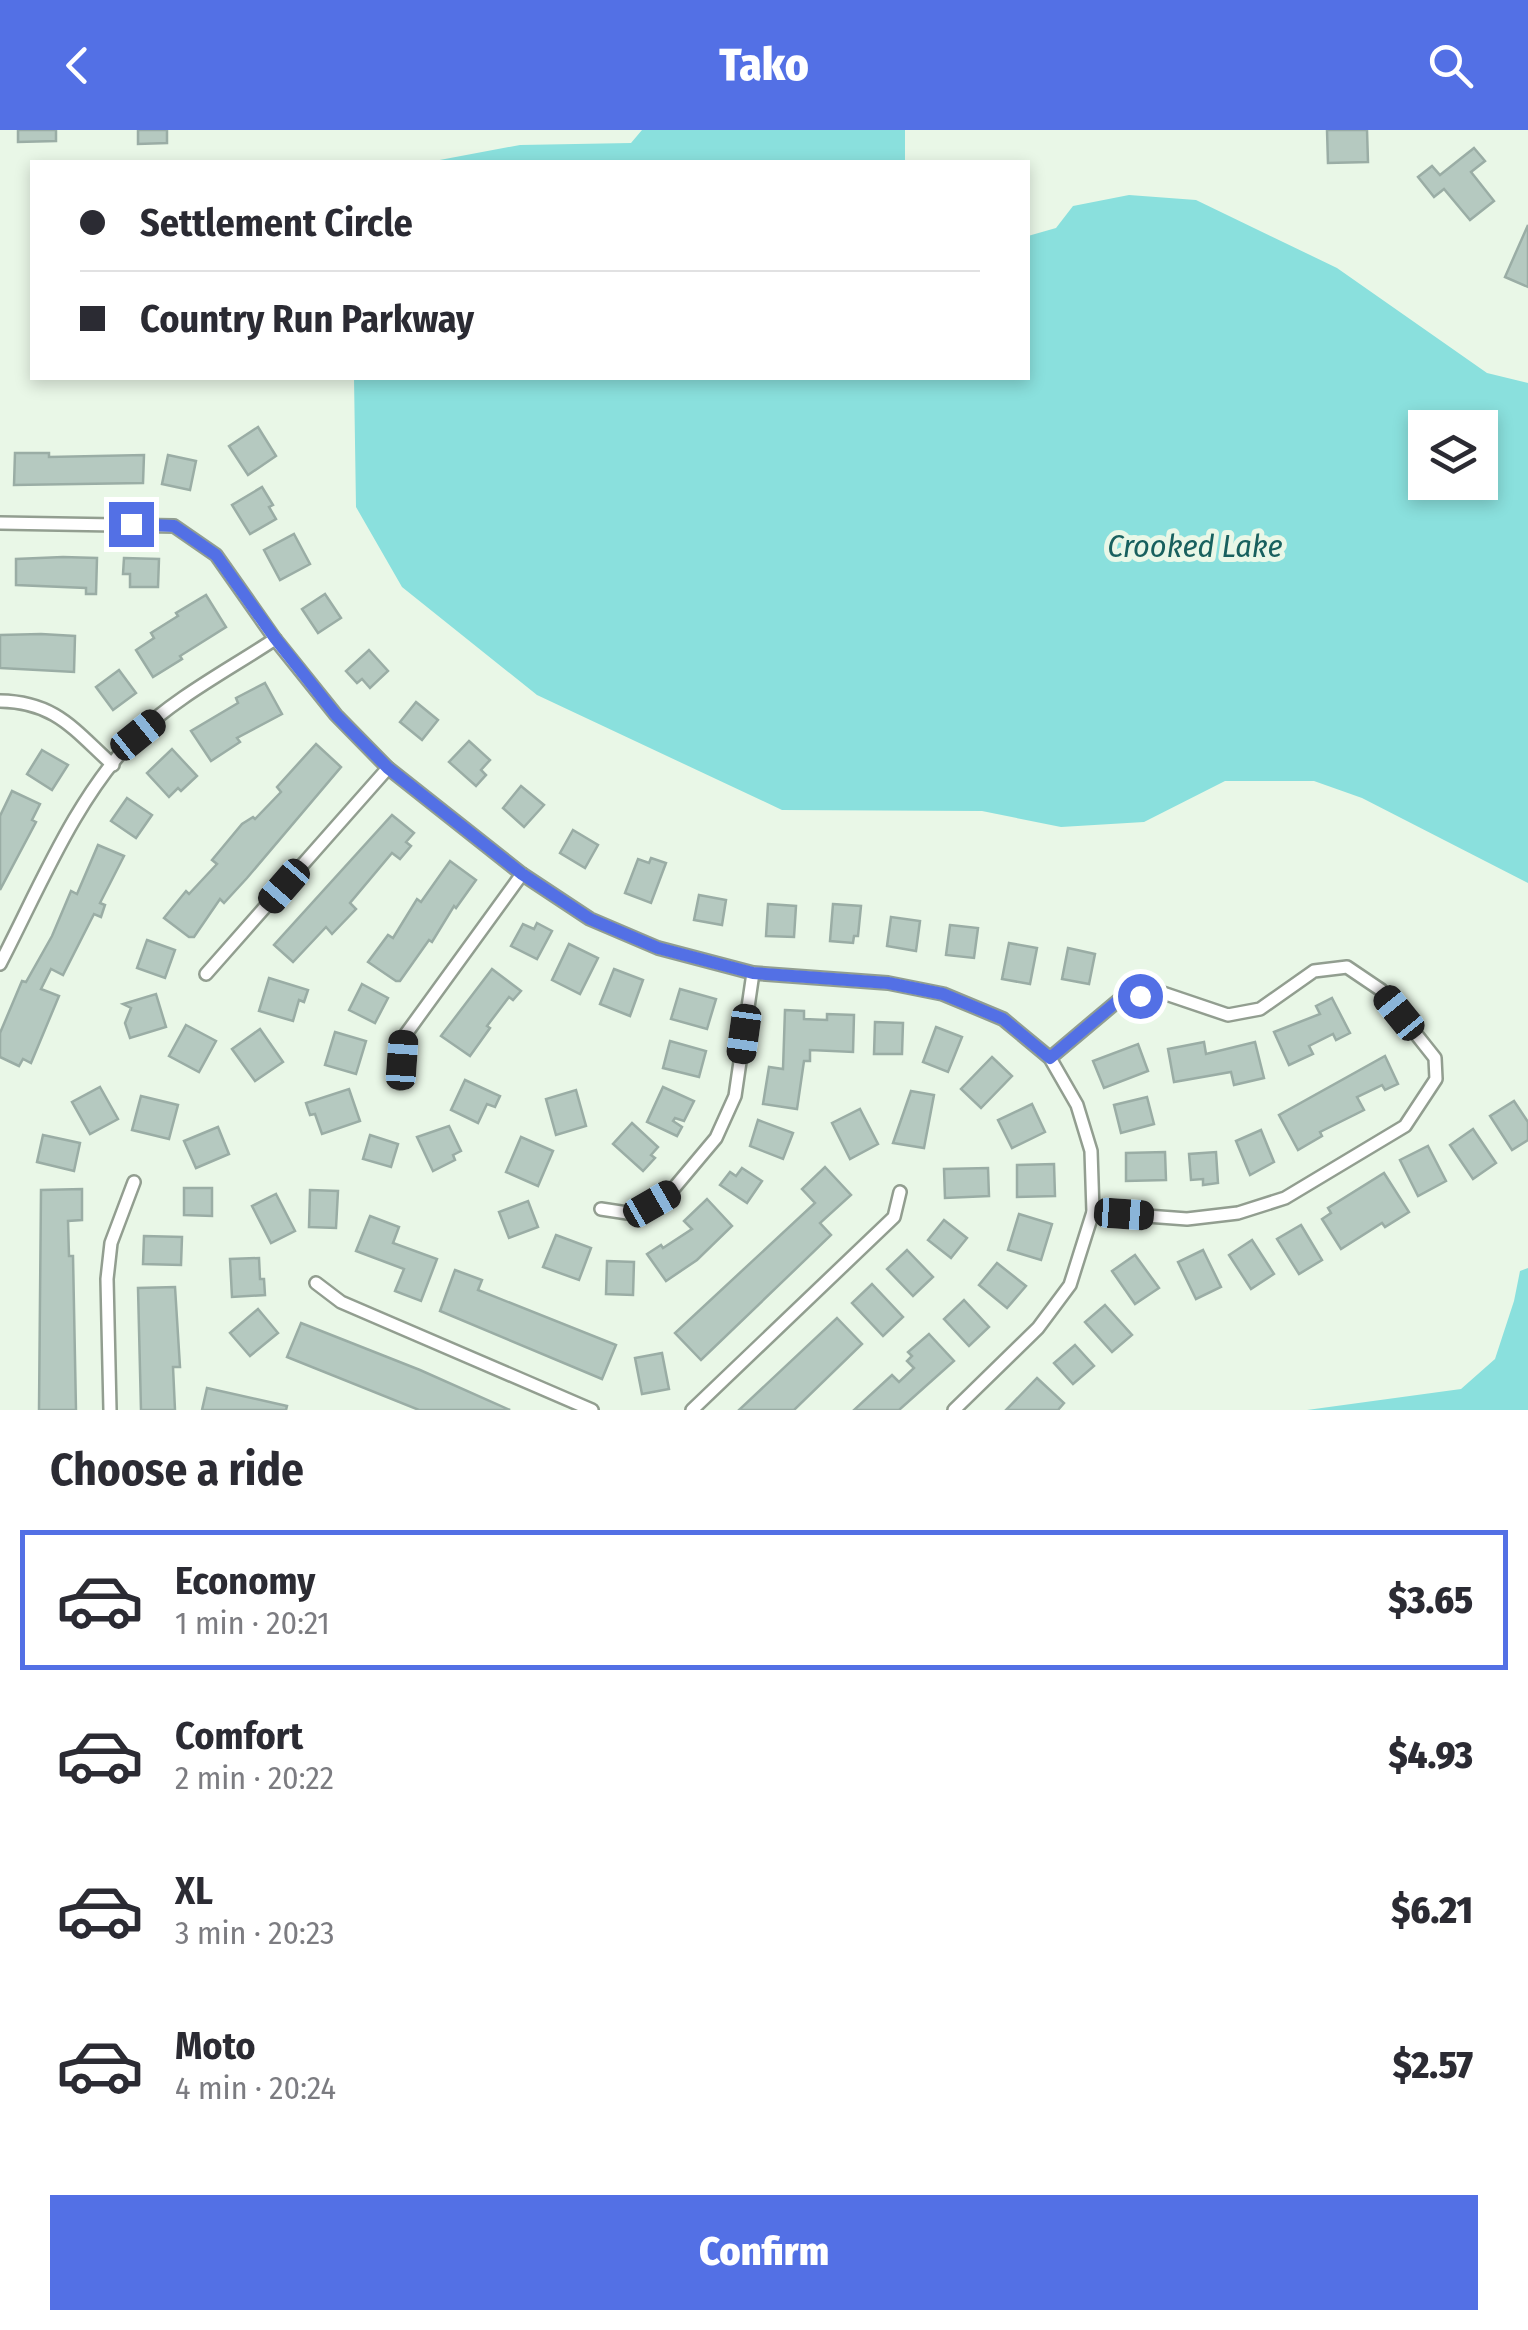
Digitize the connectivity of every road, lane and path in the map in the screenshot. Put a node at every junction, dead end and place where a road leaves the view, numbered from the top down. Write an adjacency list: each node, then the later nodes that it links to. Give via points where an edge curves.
1 (0, 523): 2 (street, via 174,526 216,555)
2 (275, 638): 4 (street, via 169,710); 5 (street)
3 (0, 702): 4 (street, via 29,702 55,713)
4 (113, 765): 7 (street, via 82,808)
5 (388, 768): 6 (street); 9 (street)
6 (522, 874): 8 (street, via 590,919 658,948); 11 (street, via 403,1038)
7 (0, 964)
8 (753, 973): 10 (street, via 943,994 1003,1019); 14 (street, via 735,1096 716,1138 669,1194 634,1214)
9 (206, 974)
10 (1050, 1058): 15 (street, via 1077,1105 1091,1151); 15 (street, via 1120,999 1160,992 1228,1015 1260,1009 1314,972 1346,967 1381,990 1435,1058 1436,1080 1404,1126 1285,1198 1238,1214 1187,1219)
11 (400, 1083)
12 (134, 1182): 17 (street, via 111,1243 107,1278)
13 (900, 1192): 19 (street, via 894,1217)
14 (601, 1210)
15 (1093, 1212): 20 (street, via 1070,1285 1038,1328)
16 (316, 1282): 18 (street, via 341,1302)
17 (110, 1410)
18 (592, 1410)
19 (692, 1410)
20 (954, 1410)

